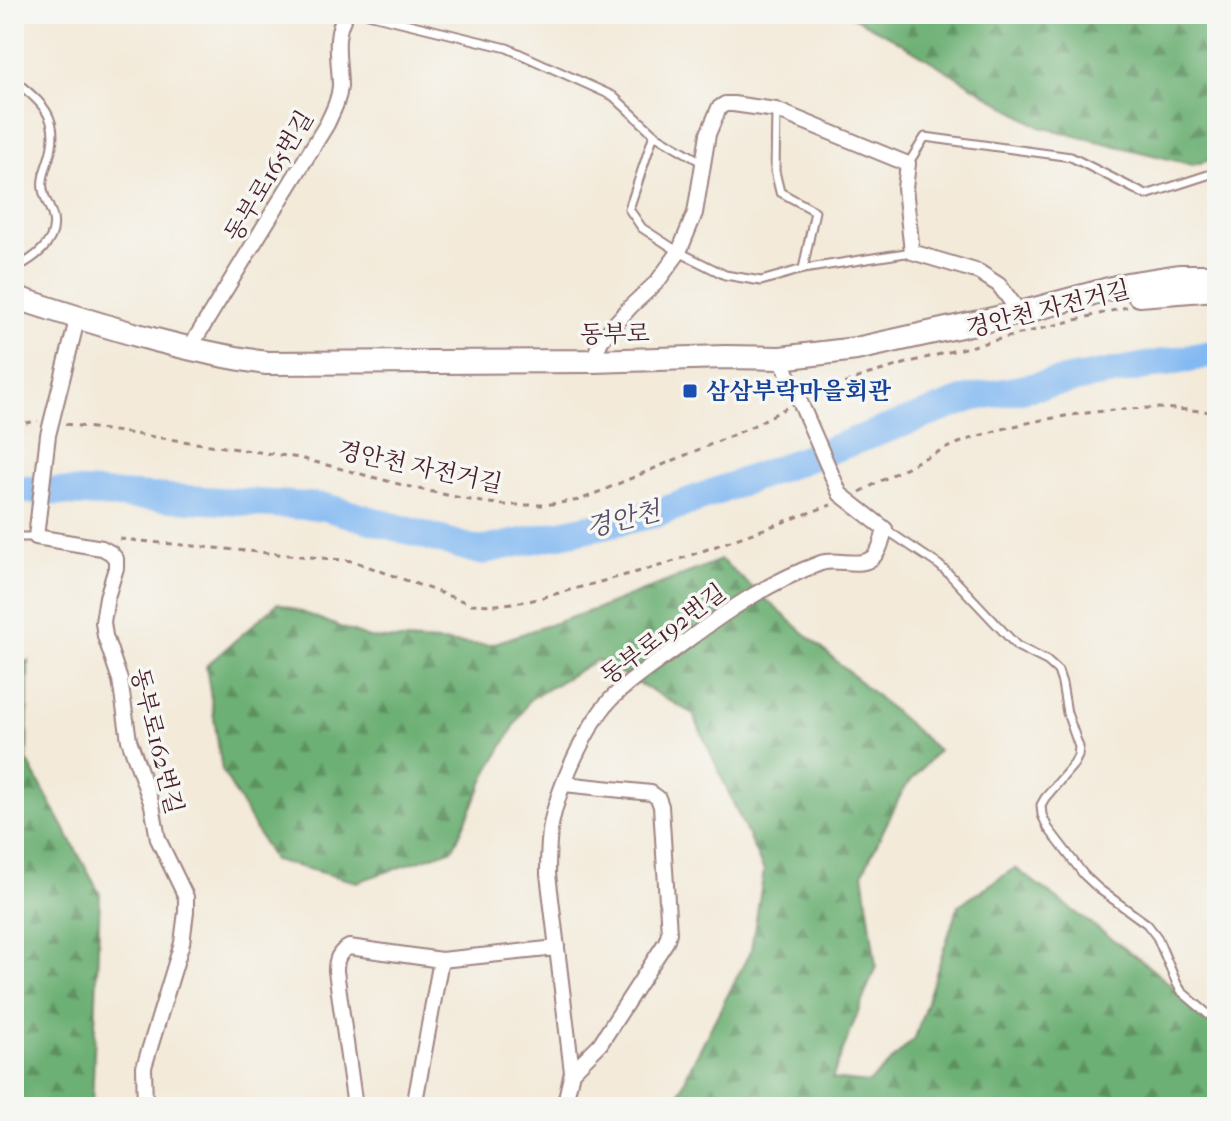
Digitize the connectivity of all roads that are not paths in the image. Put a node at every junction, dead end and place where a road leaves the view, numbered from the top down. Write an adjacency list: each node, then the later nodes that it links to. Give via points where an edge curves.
1 (346, 14): 19 (street, 동부로165번길, via 338,33 337,103)
2 (368, 14): 5 (lane, via 507,48 613,96)
3 (14, 80): 11 (lane, via 39,101 51,120 52,151 42,187 54,221 43,249)
4 (776, 110): 6 (street, via 733,104 719,108); 7 (street); 12 (lane, via 780,192 815,211)
5 (654, 134): 6 (lane); 9 (lane, via 629,209 642,228)
6 (703, 163): 9 (street, via 695,213)
7 (908, 164): 8 (lane, via 925,137 1071,157 1146,195); 10 (street, via 905,188)
8 (1217, 172)
9 (679, 252): 12 (lane, via 725,275 761,281); 20 (street, via 601,341)
10 (912, 252): 12 (lane); 17 (street, via 979,272 999,285)
11 (14, 269)
12 (803, 269)
13 (1217, 276): 17 (main road, 동부로, via 1127,284)
14 (1217, 289): 21 (main road, via 1134,296 858,361)
15 (14, 297): 18 (main road, 동부로)
16 (14, 307): 18 (main road)
17 (1020, 313): 21 (main road, 동부로)
18 (77, 320): 19 (main road, 동부로); 21 (main road, via 187,359 271,372); 24 (street, via 50,428)
19 (189, 349): 20 (main road, 동부로, via 267,363)
20 (592, 361): 21 (main road, 동부로, via 725,357)
21 (783, 363): 22 (street, via 844,497)
22 (885, 529): 25 (street, 동부로192번길, via 869,560 822,563 748,597 625,687 587,733); 28 (lane, via 939,565 1017,646 1058,671 1079,747 1074,764 1041,805 1042,815 1084,875 1147,924 1182,992)
23 (14, 537): 24 (lane)
24 (36, 537): 30 (street, 동부로162번길, via 102,548 116,559 105,636 158,839 186,897 182,943 144,1067)
25 (564, 784): 26 (street, 동부로192번길, via 548,852); 29 (street, via 658,798 669,933 600,1044)
26 (557, 948): 27 (street); 29 (street, 동부로192번길)
27 (441, 960): 31 (street, via 349,947 338,955); 32 (street)
28 (1217, 1019)
29 (572, 1072): 33 (street, 동부로192번길)
30 (145, 1107)
31 (355, 1107)
32 (414, 1107)
33 (564, 1107)

